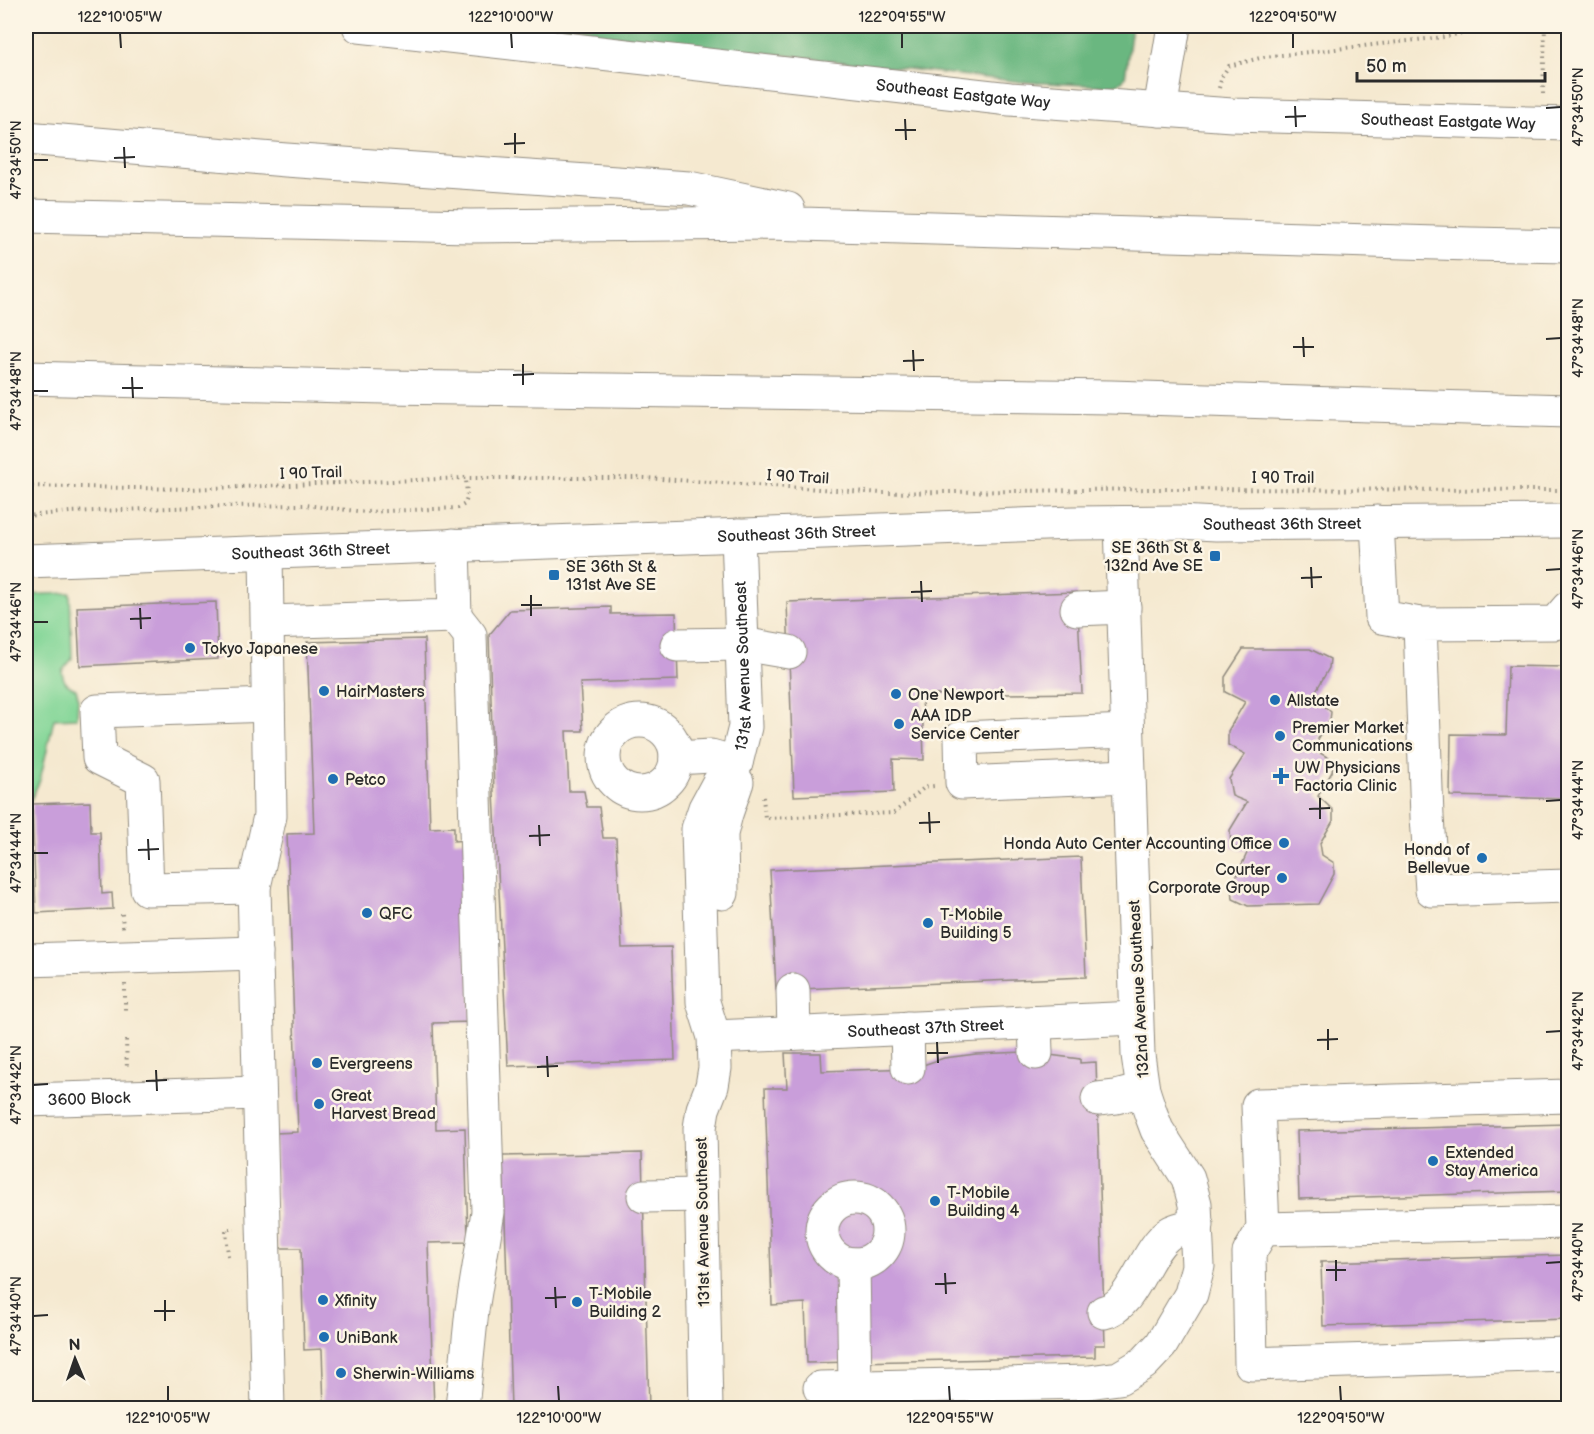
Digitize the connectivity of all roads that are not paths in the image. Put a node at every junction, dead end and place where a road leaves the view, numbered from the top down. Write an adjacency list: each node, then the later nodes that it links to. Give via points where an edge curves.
1 (359, 26): 3 (main road, Southeast Eastgate Way, via 1010,99)
2 (1174, 26): 3 (main road)
3 (1160, 110): 4 (main road, Southeast Eastgate Way)
4 (1569, 124)
5 (26, 138): 7 (main road, via 689,188)
6 (26, 216): 7 (main road, via 470,226)
7 (870, 226): 8 (main road)
8 (1569, 246)
9 (28, 378): 10 (main road, via 1111,397)
10 (1569, 411)
11 (1569, 521): 12 (main road, Southeast 36th Street)
12 (1377, 522): 13 (main road, Southeast 36th Street); 23 (main road, via 1382,617)
13 (1121, 523): 14 (main road, Southeast 36th Street); 18 (main road, 132nd Avenue Southeast)
14 (738, 535): 15 (main road, Southeast 36th Street); 24 (main road, 131st Avenue Southeast)
15 (453, 545): 16 (main road, Southeast 36th Street); 21 (main road)
16 (266, 553): 17 (main road, Southeast 36th Street); 22 (main road)
17 (26, 561)
18 (1124, 607): 20 (main road); 28 (main road, 132nd Avenue Southeast)
19 (1569, 608): 23 (main road, via 1555,623)
20 (1077, 609)
21 (455, 616): 22 (main road); 59 (main road, via 470,635 488,1212)
22 (268, 622): 27 (main road)
23 (1420, 624): 32 (main road, via 1432,890)
24 (742, 644): 25 (main road); 26 (main road); 30 (main road, 131st Avenue Southeast, via 745,727)
25 (677, 645)
26 (789, 652)
27 (268, 705): 33 (main road, via 270,816); 33 (main road, via 97,711 99,758 143,780 147,889)
28 (1127, 731): 31 (main road, 132nd Avenue Southeast); 31 (main road, via 961,738 962,783)
29 (676, 758): 30 (main road, 131st Avenue Southeast, via 711,756)
30 (736, 763): 40 (main road, 131st Avenue Southeast, via 718,784 698,829 703,1002)
31 (1129, 776): 37 (main road, 132nd Avenue Southeast)
32 (1569, 886)
33 (254, 887): 34 (main road)
34 (256, 953): 35 (main road); 43 (main road)
35 (26, 960)
36 (793, 990): 39 (main road)
37 (1136, 1018): 38 (main road, Southeast 37th Street, via 1036,1038); 42 (main road, 132nd Avenue Southeast)
38 (907, 1028): 39 (main road, Southeast 37th Street); 41 (main road)
39 (794, 1033): 40 (main road, Southeast 37th Street)
40 (714, 1037): 47 (main road, 131st Avenue Southeast, via 715,1068 700,1128)
41 (909, 1068)
42 (1143, 1090): 45 (main road); 50 (main road, 132nd Avenue Southeast, via 1157,1130 1188,1178 1196,1204)
43 (259, 1093): 46 (main road, 3600 Block); 58 (main road)
44 (1569, 1096): 51 (main road, via 1258,1105)
45 (1098, 1099)
46 (26, 1100)
47 (701, 1195): 48 (main road); 60 (main road, 131st Avenue Southeast)
48 (644, 1196)
49 (1569, 1222): 51 (main road)
50 (1198, 1235): 51 (main road); 53 (main road, via 1169,1233 1121,1303); 57 (main road, 132nd Avenue Southeast, via 1198,1266 1191,1294 1161,1345 1144,1363 1119,1378)
51 (1256, 1241): 54 (main road, via 1251,1364)
52 (853, 1264): 55 (main road)
53 (1104, 1312)
54 (1569, 1353)
55 (855, 1377): 56 (main road, 132nd Avenue Southeast); 57 (main road, 132nd Avenue Southeast)
56 (820, 1388)
57 (940, 1397)
58 (268, 1408)
59 (462, 1408)
60 (706, 1408)

